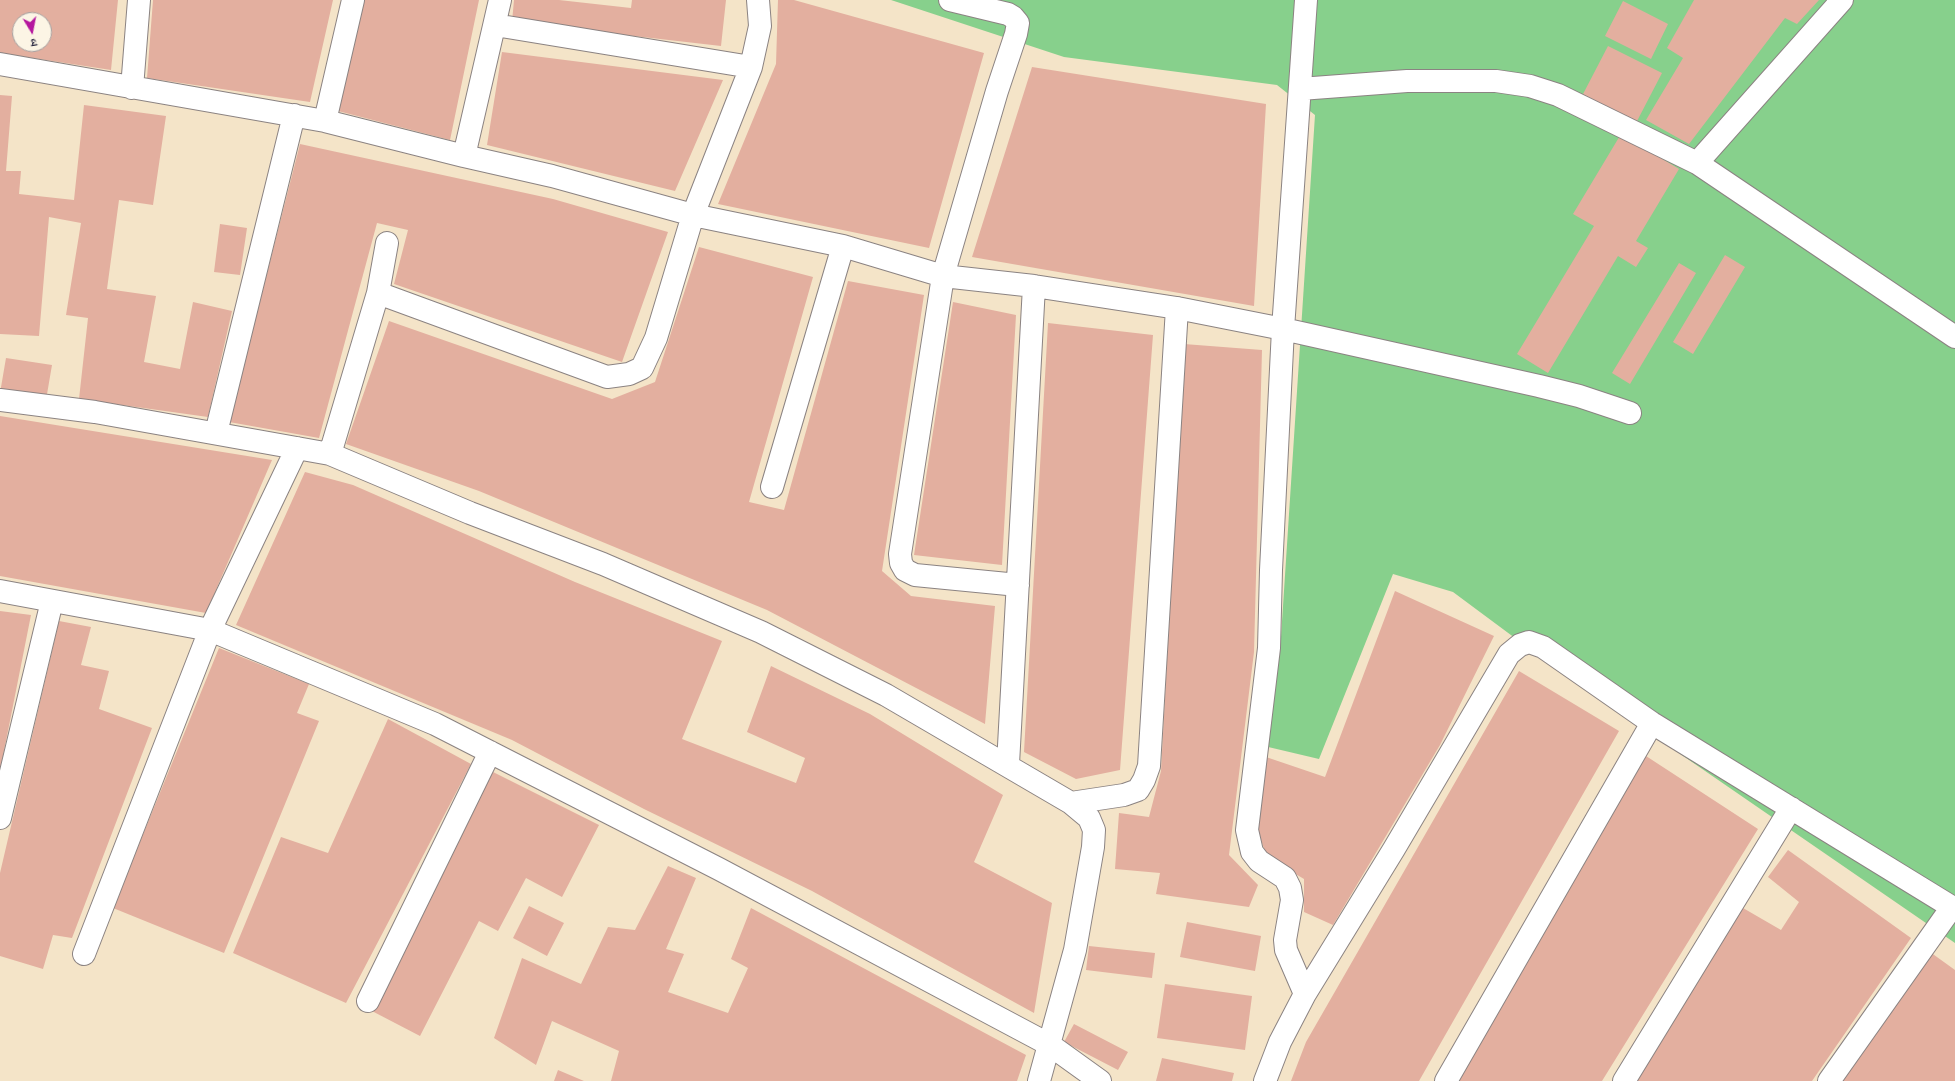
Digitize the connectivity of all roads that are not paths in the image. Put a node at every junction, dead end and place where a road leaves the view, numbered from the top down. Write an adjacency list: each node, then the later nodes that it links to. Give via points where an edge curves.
1 (139, 0): 11 (street)
2 (353, 0): 14 (street)
3 (500, 0): 8 (street)
4 (758, 0): 10 (street, via 760,26)
5 (950, 0): 20 (street, via 1008,14 1018,23)
6 (1306, 0): 12 (street)
7 (1842, 0): 16 (street)
8 (495, 25): 10 (street); 15 (street)
9 (0, 64): 11 (street)
10 (751, 68): 17 (street)
11 (132, 88): 13 (street)
12 (1300, 89): 16 (street, via 1407,81 1496,81 1530,86 1558,95); 24 (street)
13 (294, 115): 14 (street); 28 (street)
14 (325, 121): 15 (street)
15 (464, 156): 17 (street, via 552,176)
16 (1697, 163): 25 (street)
17 (693, 215): 19 (street); 22 (street, via 656,338 642,368 629,374 607,377)
18 (387, 243): 22 (street)
19 (843, 246): 20 (street); 31 (street)
20 (943, 276): 21 (street); 32 (street, via 900,554 901,563 905,570 915,575)
21 (1034, 286): 23 (street); 32 (street)
22 (378, 293): 30 (street)
23 (1177, 308): 24 (street); 39 (street, via 1149,766 1138,790 1124,795)
24 (1283, 329): 27 (street, via 1539,386); 44 (street, via 1271,570 1270,648 1247,830 1252,852 1259,861 1284,878 1290,888 1292,900 1285,940 1286,950)
25 (1955, 337)
26 (0, 400): 28 (street, via 94,412)
27 (1630, 413)
28 (216, 433): 29 (street)
29 (298, 448): 30 (street); 35 (street)
30 (330, 454): 38 (street, via 470,513 603,564 761,632 886,695)
31 (772, 487)
32 (1018, 585): 38 (street)
33 (0, 591): 34 (street)
34 (52, 601): 35 (street); 41 (street)
35 (210, 630): 37 (street, via 435,724); 43 (street)
36 (1652, 723): 40 (street); 44 (street, via 1543,646 1529,642 1520,645 1509,654); 50 (street)
37 (490, 752): 45 (street); 46 (street, via 719,869)
38 (1008, 764): 39 (street)
39 (1071, 803): 46 (street, via 1089,818 1094,830 1094,847 1075,950)
40 (1791, 808): 42 (street); 51 (street)
41 (0, 818)
42 (1953, 908): 52 (street)
43 (84, 954)
44 (1305, 994): 49 (street, via 1280,1042)
45 (368, 1001)
46 (1050, 1046): 47 (street); 48 (street)
47 (1040, 1081)
48 (1100, 1081)
49 (1265, 1081)
50 (1446, 1081)
51 (1624, 1081)
52 (1829, 1081)

